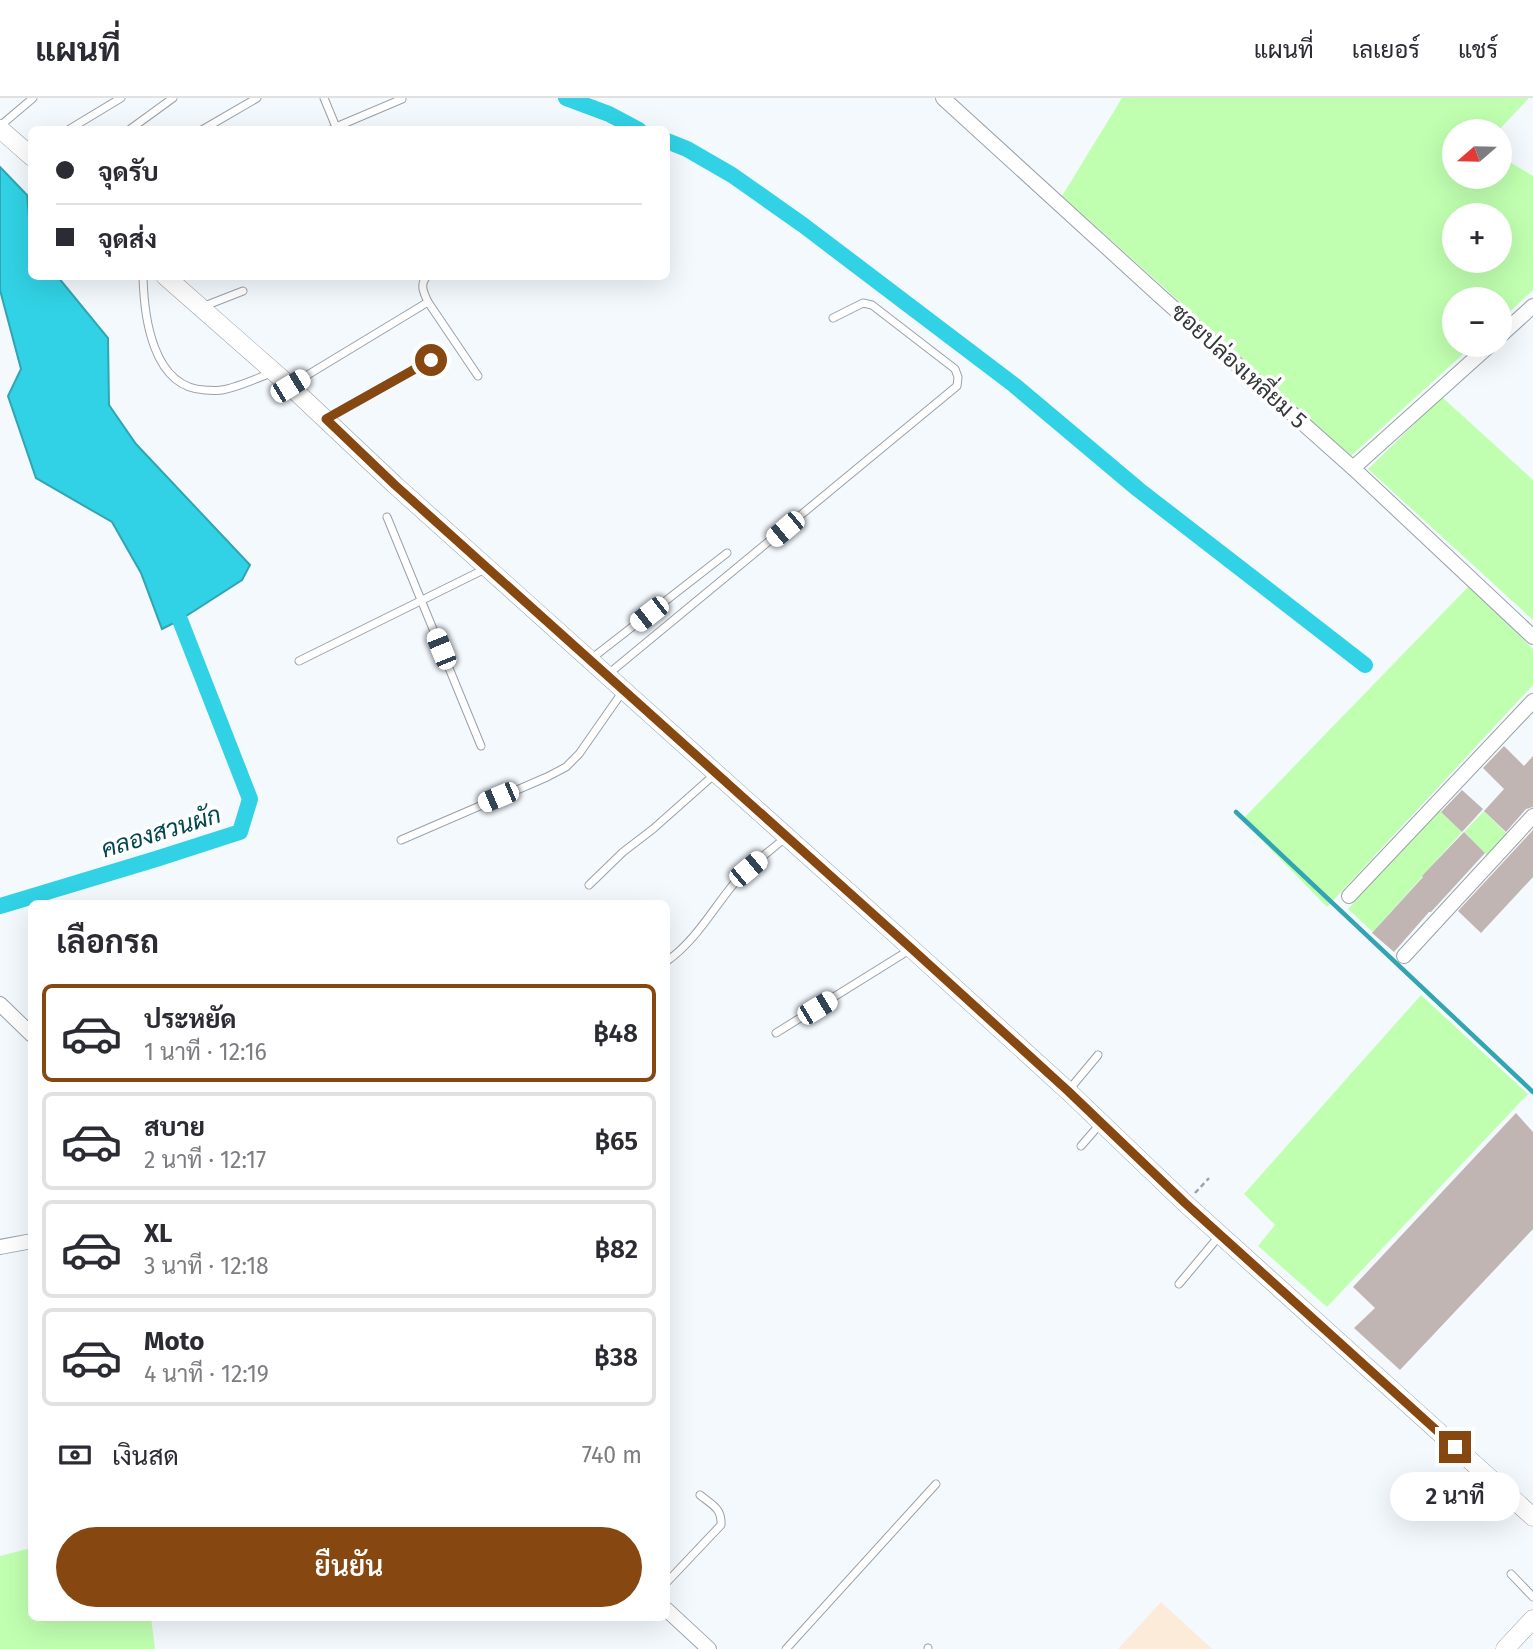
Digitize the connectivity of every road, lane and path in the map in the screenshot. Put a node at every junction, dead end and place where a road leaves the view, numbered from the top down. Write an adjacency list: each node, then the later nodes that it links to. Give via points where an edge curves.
1 (33, 98): 13 (lane)
2 (121, 98): 8 (lane)
3 (173, 98): 9 (lane)
4 (257, 98): 10 (lane)
5 (324, 98): 11 (lane)
6 (943, 98): 30 (street, ซอยปล่องเหลี่ยม 5)
7 (402, 99): 12 (lane)
8 (75, 126)
9 (134, 126)
10 (209, 126)
11 (332, 126)
12 (338, 126)
13 (0, 128): 14 (street)
14 (28, 154)
15 (144, 280): 26 (lane, via 150,331 170,375 192,390 220,391)
16 (170, 280): 21 (street)
17 (424, 280): 19 (lane, via 422,289)
18 (243, 291): 21 (lane)
19 (428, 302): 27 (lane); 28 (lane)
20 (1533, 306): 23 (street)
21 (201, 307): 26 (street)
22 (833, 318): 38 (lane, via 863,303 872,305 956,369 957,386)
23 (1512, 325)
24 (1477, 357): 30 (street)
25 (431, 360): 29 (lane)
26 (274, 372): 28 (street)
27 (478, 376)
28 (290, 386): 29 (street)
29 (326, 419): 33 (street)
30 (1353, 468): 35 (street, ซอยปล่องเหลี่ยม 5)
31 (387, 517): 34 (lane)
32 (727, 552): 36 (lane)
33 (488, 568): 34 (lane); 36 (street)
34 (422, 600): 37 (lane); 41 (lane)
35 (1533, 637)
36 (590, 659): 38 (street)
37 (299, 661)
38 (607, 675): 39 (street)
39 (624, 691): 42 (street); 45 (lane, via 566,767)
40 (1533, 701): 47 (street)
41 (481, 746)
42 (716, 773): 44 (street); 46 (lane)
43 (1533, 816): 49 (street)
44 (786, 837): 48 (street); 50 (lane, via 732,885 705,924)
45 (401, 839)
46 (589, 885)
47 (1349, 896)
48 (912, 949): 53 (lane); 55 (street)
49 (1404, 956)
50 (670, 958)
51 (0, 1004): 52 (street)
52 (28, 1030)
53 (776, 1033)
54 (1098, 1055): 55 (lane)
55 (1068, 1091): 56 (street)
56 (1101, 1123): 57 (lane); 58 (street)
57 (1081, 1146)
58 (1220, 1234): 61 (lane); 64 (street)
59 (28, 1242): 60 (street)
60 (0, 1247)
61 (1179, 1284)
62 (936, 1484): 71 (lane)
63 (700, 1495): 66 (lane, via 719,1510 721,1525)
64 (1533, 1517)
65 (1511, 1574): 67 (lane)
66 (670, 1579)
67 (1533, 1597)
68 (670, 1613): 70 (street)
69 (1533, 1619): 72 (street)
70 (709, 1649)
71 (786, 1649)
72 (1506, 1649)

